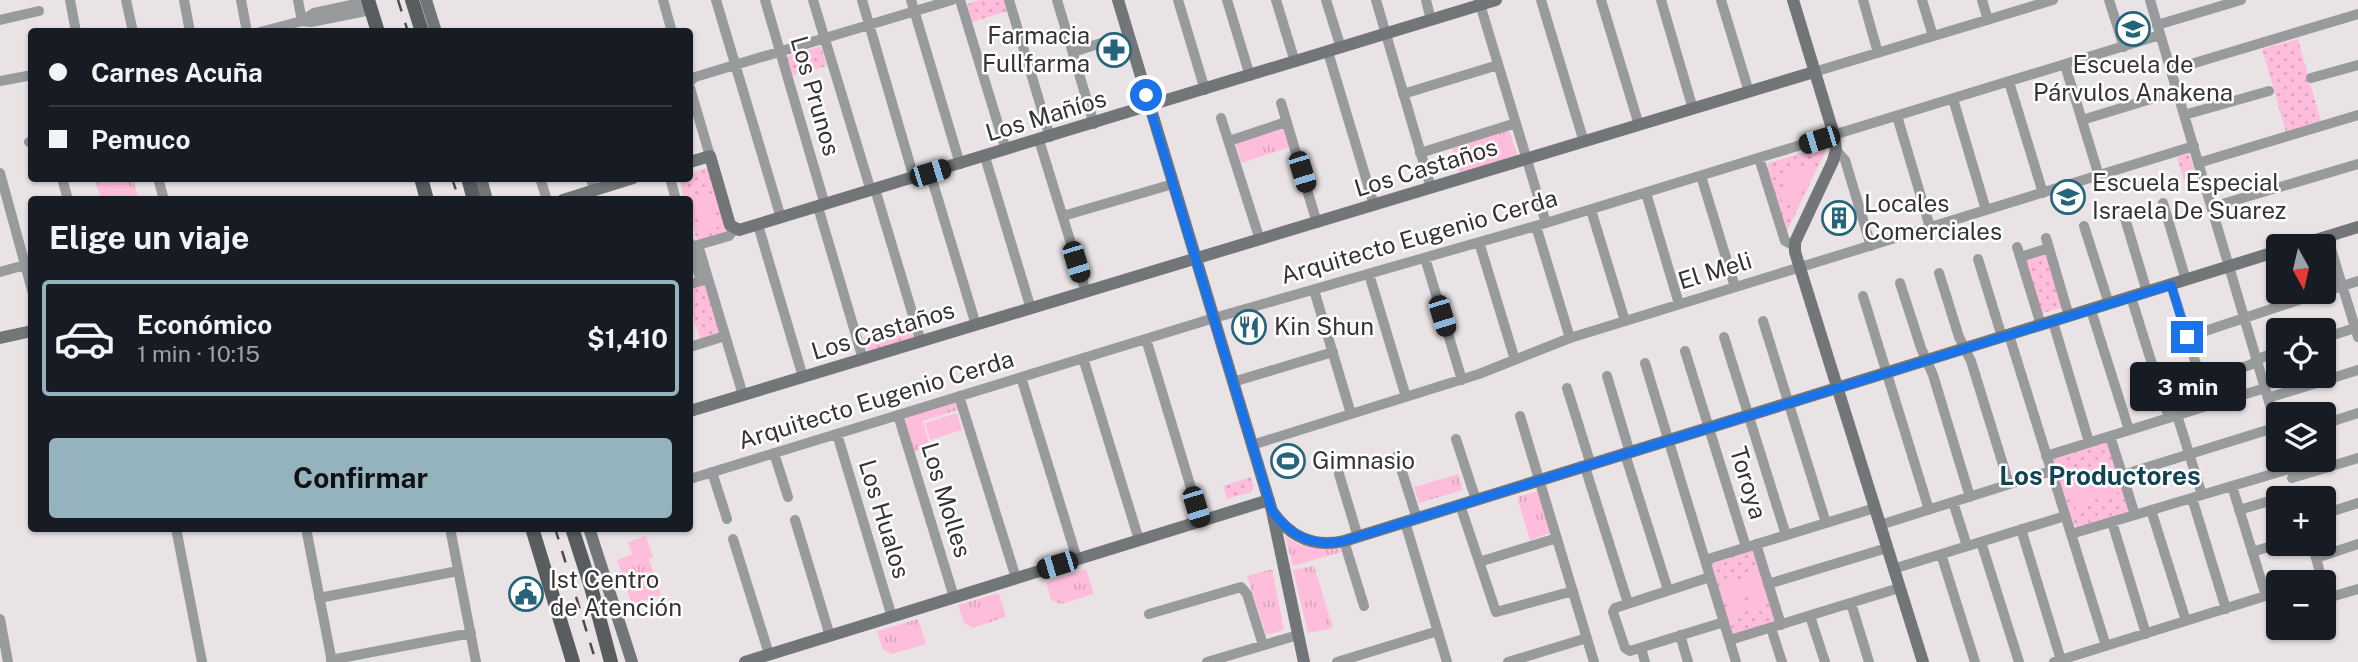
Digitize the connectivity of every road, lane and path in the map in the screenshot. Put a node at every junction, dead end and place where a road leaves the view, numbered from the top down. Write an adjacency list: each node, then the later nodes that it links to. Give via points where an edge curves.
1 (70, 0): 50 (street)
2 (126, 0): 51 (street)
3 (184, 0): 52 (street)
4 (241, 0): 53 (street)
5 (298, 0): 47 (street)
6 (412, 0): 56 (main road)
7 (426, 0): 57 (street)
8 (663, 0): 58 (street)
9 (716, 0): 70 (street)
10 (765, 0): 66 (street, Los Prunos)
11 (813, 0): 62 (street)
12 (862, 0): 49 (street)
13 (911, 0): 42 (street)
14 (952, 0): 42 (street)
15 (960, 0): 107 (street)
16 (1009, 0): 102 (street)
17 (1058, 0): 67 (street)
18 (1118, 0): 90 (street)
19 (1178, 0): 82 (street)
20 (1227, 0): 77 (street)
21 (1276, 0): 69 (street)
22 (1326, 0): 65 (street)
23 (1377, 0): 59 (street)
24 (1426, 0): 45 (street)
25 (1496, 0): 38 (street, Los Mañíos)
26 (1541, 0): 104 (street)
27 (1601, 0): 100 (street)
28 (1661, 0): 91 (street)
29 (1721, 0): 85 (street)
30 (1793, 0): 75 (street)
31 (1863, 0): 68 (street)
32 (1922, 0): 61 (street)
33 (1982, 0): 46 (street)
34 (2053, 0): 39 (street, Los Castaños)
35 (2109, 0): 64 (street)
36 (2150, 0): 48 (street)
37 (2241, 0): 48 (street)
38 (1479, 2): 45 (street, Los Mañíos); 71 (street)
39 (2042, 2): 46 (street, Los Castaños)
40 (369, 3): 47 (street, via 314,13); 55 (main road)
41 (39, 11): 44 (street)
42 (914, 11): 49 (street); 115 (street)
43 (2358, 14): 74 (street)
44 (0, 20)
45 (1431, 20): 59 (street, Los Mañíos)
46 (1988, 20): 61 (street, Los Castaños)
47 (302, 21): 54 (street)
48 (2157, 24): 60 (street)
49 (870, 25): 62 (street); 121 (street)
50 (75, 28)
51 (132, 28)
52 (189, 28)
53 (246, 28)
54 (275, 28)
55 (377, 28)
56 (421, 28)
57 (435, 28)
58 (671, 28)
59 (1386, 34): 65 (street, Los Mañíos); 86 (street)
60 (2160, 35): 64 (street, Arquitecto Eugenio Cerda); 74 (street)
61 (1933, 36): 68 (street, Los Castaños)
62 (825, 38): 66 (street); 125 (street)
63 (1114, 39): 67 (street)
64 (2124, 47): 72 (street, Arquitecto Eugenio Cerda)
65 (1334, 50): 69 (street, Los Mañíos); 130 (street)
66 (780, 52): 70 (street); 131 (street, Los Prunos)
67 (1073, 52): 99 (street)
68 (1878, 53): 75 (street, Los Castaños)
69 (1295, 62): 77 (street, Los Mañíos)
70 (735, 65): 78 (street); 138 (street)
71 (1498, 65): 86 (street); 98 (street)
72 (2065, 65): 81 (street, Arquitecto Eugenio Cerda); 96 (street)
73 (2358, 65): 79 (street)
74 (2171, 70): 83 (street)
75 (1814, 72): 85 (street, Los Castaños); 101 (street)
76 (28, 76): 80 (street)
77 (1250, 76): 82 (street, Los Mañíos)
78 (693, 78)
79 (2311, 78)
80 (0, 81)
81 (2009, 82): 88 (street, Arquitecto Eugenio Cerda); 127 (street)
82 (1205, 90): 90 (street, Los Mañíos)
83 (2177, 91): 92 (street); 96 (street)
84 (2269, 91): 92 (street)
85 (1749, 92): 91 (street, Los Castaños)
86 (1403, 94): 108 (street)
87 (693, 98): 109 (street)
88 (1953, 99): 94 (street, Arquitecto Eugenio Cerda); 135 (street)
89 (1281, 103): 97 (street)
90 (1150, 107): 99 (street, Los Mañíos); 123 (street)
91 (1693, 109): 100 (street, Los Castaños)
92 (2184, 115): 105 (street)
93 (2358, 115): 114 (street)
94 (1897, 116): 101 (street, Arquitecto Eugenio Cerda); 144 (street)
95 (1221, 118): 103 (street)
96 (2082, 120): 120 (street)
97 (1286, 122): 103 (street); 139 (street)
98 (1516, 123): 108 (street); 112 (street)
99 (1094, 124): 102 (street, Los Mañíos)
100 (1639, 125): 104 (street, Los Castaños)
101 (1833, 135): 106 (street); 111 (street, Arquitecto Eugenio Cerda)
102 (1045, 138): 107 (street, Los Mañíos); 137 (street)
103 (1229, 141): 147 (street)
104 (1584, 142): 112 (street, Los Castaños)
105 (2194, 146): 114 (street); 120 (street, El Meli)
106 (1836, 149): 150 (street); 151 (street, via 1845,160)
107 (1006, 150): 110 (street, Los Mañíos)
108 (1420, 152): 124 (street)
109 (710, 156): 113 (street); 145 (street)
110 (985, 156): 115 (street, Los Mañíos); 181 (street)
111 (1759, 158): 119 (street, Arquitecto Eugenio Cerda); 150 (street, via 1785,241)
112 (1527, 159): 124 (street, Los Castaños); 141 (street)
113 (693, 161)
114 (2199, 163): 132 (street)
115 (960, 164): 118 (street, Los Mañíos)
116 (2358, 164): 132 (street)
117 (0, 173): 133 (street)
118 (930, 173): 121 (street, Los Mañíos); 189 (street)
119 (1701, 176): 126 (street, Arquitecto Eugenio Cerda); 171 (street)
120 (2099, 176): 127 (street, El Meli)
121 (914, 178): 125 (street, Los Mañíos)
122 (592, 184): 128 (street)
123 (1173, 184): 137 (street); 154 (street)
124 (1431, 188): 130 (street, Los Castaños)
125 (873, 190): 131 (street, Los Mañíos); 200 (street)
126 (1646, 193): 134 (street, Arquitecto Eugenio Cerda); 178 (street)
127 (2043, 193): 135 (street, El Meli)
128 (570, 196)
129 (2163, 203): 165 (street)
130 (1374, 205): 139 (street, Los Castaños)
131 (821, 206): 138 (street, Los Mañíos); 207 (street, Los Prunos)
132 (2212, 207): 159 (street)
133 (4, 208): 157 (street)
134 (1591, 210): 141 (street, Arquitecto Eugenio Cerda); 186 (street)
135 (1986, 210): 144 (street, El Meli)
136 (2124, 215): 175 (street)
137 (1062, 216): 174 (street)
138 (781, 218): 140 (street, Los Mañíos)
139 (1317, 223): 147 (street, Los Castaños)
140 (758, 225): 145 (street, Los Mañíos); 215 (street)
141 (1541, 225): 148 (street, Arquitecto Eugenio Cerda); 198 (street)
142 (2084, 226): 179 (street)
143 (2358, 226): 146 (street)
144 (1930, 227): 151 (street, El Meli)
145 (734, 229): 149 (street, Los Mañíos, via 729,236)
146 (2334, 234)
147 (1260, 240): 154 (street, Los Castaños)
148 (1479, 243): 153 (street, Arquitecto Eugenio Cerda); 208 (street)
149 (693, 245): 164 (street)
150 (1794, 246): 158 (street)
151 (1871, 246): 158 (street, El Meli)
152 (2266, 255): 159 (street)
153 (1425, 258): 162 (street, Arquitecto Eugenio Cerda); 217 (street)
154 (1196, 259): 174 (street, Los Castaños); 184 (street)
155 (1978, 259): 194 (street)
156 (2336, 263): 170 (street)
157 (25, 265): 160 (street); 163 (street)
158 (1799, 267): 171 (street, El Meli); 221 (street)
159 (2230, 267): 165 (street); 185 (street)
160 (0, 272)
161 (1939, 273): 202 (street)
162 (1369, 274): 173 (street, Arquitecto Eugenio Cerda); 225 (street)
163 (28, 276)
164 (705, 280): 168 (street); 193 (street)
165 (2186, 280): 169 (street)
166 (2358, 281): 170 (street)
167 (1900, 283): 210 (street)
168 (693, 284)
169 (2171, 285): 175 (street); 196 (street)
170 (2343, 286): 172 (street); 190 (street)
171 (1735, 287): 178 (street, El Meli)
172 (2336, 288)
173 (1314, 290): 184 (street, Arquitecto Eugenio Cerda); 204 (street)
174 (1086, 292): 181 (street, Los Castaños)
175 (2147, 292): 177 (street)
176 (1863, 296): 213 (street)
177 (2131, 297): 179 (street); 235 (street)
178 (1679, 304): 186 (street, El Meli)
179 (2109, 304): 182 (street)
180 (2287, 304): 185 (street)
181 (1031, 309): 189 (street, Los Castaños)
182 (2091, 310): 183 (street); 238 (street)
183 (2069, 316): 188 (street); 188 (street, via 2047,243 2019,252)
184 (1214, 318): 199 (street, Arquitecto Eugenio Cerda); 219 (street)
185 (2245, 318): 196 (street); 209 (street)
186 (1625, 321): 198 (street, El Meli)
187 (1763, 321): 227 (street)
188 (2047, 323): 194 (street); 244 (street)
189 (976, 325): 200 (street, Los Castaños)
190 (2357, 331): 192 (street)
191 (28, 332): 197 (street)
192 (2336, 335)
193 (725, 336): 201 (street); 223 (street)
194 (2005, 336): 202 (street); 250 (street)
195 (1724, 337): 234 (street)
196 (2187, 337): 218 (street)
197 (0, 338)
198 (1570, 338): 208 (street, El Meli)
199 (1146, 339): 206 (street, Arquitecto Eugenio Cerda); 281 (street)
200 (921, 342): 207 (street, Los Castaños)
201 (693, 346)
202 (1965, 349): 210 (street); 261 (street)
203 (1685, 351): 237 (street, Toroya)
204 (1333, 352): 219 (street); 231 (street)
205 (2266, 357): 209 (street)
206 (1083, 358): 216 (street, Arquitecto Eugenio Cerda); 298 (street)
207 (863, 359): 215 (street, Los Castaños)
208 (1515, 360): 217 (street, El Meli)
209 (2257, 360): 218 (street); 222 (street)
210 (1926, 361): 213 (street); 265 (street)
211 (1645, 363): 243 (street)
212 (2358, 370): 222 (street)
213 (1887, 373): 221 (street); 274 (street)
214 (1607, 376): 247 (street)
215 (803, 377): 223 (street, Los Castaños)
216 (1021, 377): 224 (street, Arquitecto Eugenio Cerda); 309 (street)
217 (1462, 380): 225 (street, El Meli)
218 (2201, 380): 228 (street)
219 (1233, 382): 245 (street)
220 (1567, 388): 253 (street)
221 (1838, 388): 227 (street); 272 (street)
222 (2267, 393): 226 (street); 228 (street)
223 (743, 395): 229 (street, Los Castaños)
224 (959, 396): 232 (street, Arquitecto Eugenio Cerda); 316 (street)
225 (1406, 397): 231 (street, El Meli)
226 (2270, 402)
227 (1789, 403): 234 (street); 284 (street)
228 (2209, 405): 235 (street)
229 (693, 410)
230 (2358, 413): 236 (street)
231 (1352, 414): 245 (street, El Meli)
232 (898, 415): 240 (street, Arquitecto Eugenio Cerda); 324 (street, Los Molles)
233 (1520, 416): 260 (street)
234 (1749, 416): 237 (street); 294 (street)
235 (2173, 416): 238 (street); 248 (street)
236 (2336, 420)
237 (1709, 428): 243 (street); 302 (street, Toroya)
238 (2129, 430): 241 (street)
239 (2266, 433): 248 (street)
240 (836, 434): 246 (street, Arquitecto Eugenio Cerda); 332 (street, Los Hualos)
241 (2110, 436): 244 (street); 258 (street)
242 (1457, 439): 266 (street)
243 (1668, 441): 247 (street); 310 (street)
244 (2089, 442): 250 (street)
245 (1252, 445): 271 (street)
246 (774, 453): 254 (street, Arquitecto Eugenio Cerda); 264 (street)
247 (1628, 453): 253 (street); 320 (street)
248 (2189, 454): 258 (street); 263 (street)
249 (1397, 456): 282 (street)
250 (2046, 456): 255 (street)
251 (2358, 458): 252 (street)
252 (2336, 462)
253 (1588, 466): 260 (street); 326 (street)
254 (712, 471): 259 (street, Arquitecto Eugenio Cerda); 279 (street)
255 (2051, 471): 261 (street); 278 (street)
256 (2279, 472): 262 (street)
257 (1339, 474): 295 (street)
258 (2122, 475): 277 (street)
259 (693, 477)
260 (1539, 481): 266 (street); 296 (street)
261 (2009, 484): 265 (street)
262 (2232, 486): 263 (street); 276 (street)
263 (2197, 496): 275 (street); 329 (street)
264 (788, 497)
265 (1970, 497): 267 (street)
266 (1476, 500): 270 (street)
267 (1953, 502): 274 (street); 303 (street)
268 (2266, 503): 276 (street)
269 (2358, 503): 273 (street)
270 (1460, 505): 282 (street); 311 (street)
271 (1271, 506): 281 (street); 299 (street, via 1287,529 1303,539 1321,544); 340 (street)
272 (1875, 508): 284 (street); 285 (street)
273 (2336, 509)
274 (1929, 510): 285 (street)
275 (2151, 510): 277 (street); 334 (street)
276 (2239, 510): 306 (street)
277 (2134, 515): 283 (street)
278 (2065, 516): 286 (street); 293 (street)
279 (727, 519)
280 (795, 520): 342 (street)
281 (1201, 521): 298 (street)
282 (1411, 521): 295 (street); 337 (street)
283 (2112, 522): 293 (street); 339 (street)
284 (1826, 523): 294 (street)
285 (1880, 525): 304 (street)
286 (2021, 529): 300 (street); 350 (street)
287 (177, 532): 352 (street)
288 (307, 532): 325 (street)
289 (451, 532): 314 (street)
290 (533, 532): 354 (main road)
291 (573, 532): 355 (main road)
292 (590, 532): 356 (street)
293 (2071, 534): 346 (street)
294 (1786, 535): 302 (street)
295 (1358, 537): 299 (street)
296 (1557, 538): 311 (street); 321 (street)
297 (733, 539): 348 (street)
298 (1139, 540): 309 (street)
299 (1344, 541): 328 (street)
300 (1981, 542): 303 (street); 372 (street)
301 (2358, 544): 308 (street)
302 (1751, 546): 310 (street); 317 (street, Toroya)
303 (1967, 546): 307 (street)
304 (1887, 548): 312 (street); 317 (street)
305 (2266, 548): 306 (street)
306 (2252, 552): 322 (street)
307 (1941, 554): 312 (street); 371 (street)
308 (2316, 558): 313 (street)
309 (1077, 559): 316 (street)
310 (1705, 560): 315 (street)
311 (1479, 562): 321 (street, via 1496,612)
312 (1893, 569): 318 (street)
313 (2320, 570)
314 (458, 571): 325 (street); 338 (street)
315 (1710, 577): 320 (street); 335 (street)
316 (1016, 578): 324 (street)
317 (1768, 584): 336 (street, Toroya)
318 (1899, 588): 327 (street); 370 (street)
319 (2358, 589): 323 (street)
320 (1668, 590): 326 (street)
321 (1573, 591): 343 (street)
322 (2266, 596): 329 (street)
323 (2336, 596)
324 (954, 597): 332 (street)
325 (319, 598): 349 (street)
326 (1628, 603): 347 (street, via 1614,609 1625,650)
327 (1851, 603): 331 (street); 369 (street)
328 (1364, 606)
329 (2226, 609): 334 (street)
330 (1149, 614): 345 (street, via 1243,588)
331 (1810, 615): 336 (street); 368 (street)
332 (892, 617): 342 (street)
333 (0, 619): 351 (street)
334 (2186, 621): 339 (street)
335 (1724, 622): 341 (street); 344 (street)
336 (1776, 626): 344 (street); 367 (street, Toroya)
337 (1438, 631): 360 (street); 361 (street)
338 (471, 633): 349 (street); 353 (street)
339 (2146, 634): 346 (street)
340 (1298, 635): 345 (street); 359 (street)
341 (1680, 635): 347 (street); 365 (street)
342 (830, 636): 348 (street)
343 (1587, 638): 362 (street); 363 (street)
344 (1730, 640): 366 (street)
345 (1263, 645): 358 (street)
346 (2106, 646): 350 (street)
347 (1641, 648): 364 (street)
348 (769, 654): 357 (street)
349 (332, 661)
350 (2058, 661)
351 (8, 662)
352 (202, 662)
353 (476, 662)
354 (573, 662)
355 (611, 662)
356 (632, 662)
357 (745, 662)
358 (1207, 662)
359 (1304, 662)
360 (1337, 662)
361 (1447, 662)
362 (1508, 662)
363 (1594, 662)
364 (1645, 662)
365 (1688, 662)
366 (1736, 662)
367 (1782, 662)
368 (1825, 662)
369 (1869, 662)
370 (1923, 662)
371 (1975, 662)
372 (2019, 662)

